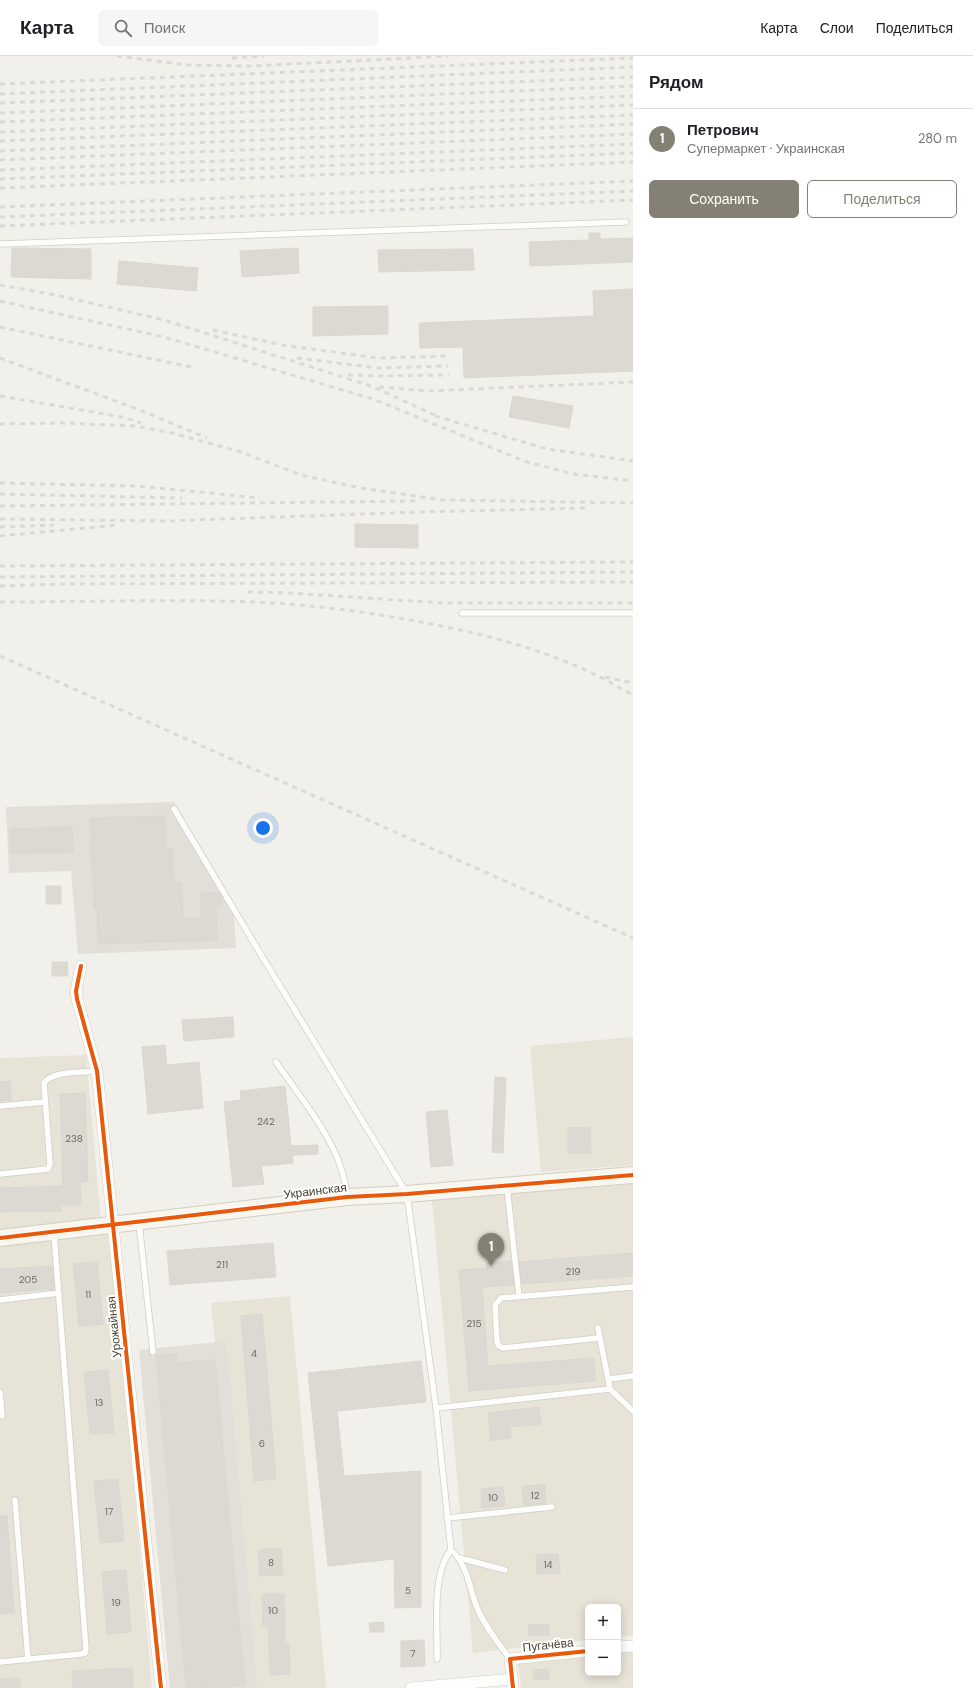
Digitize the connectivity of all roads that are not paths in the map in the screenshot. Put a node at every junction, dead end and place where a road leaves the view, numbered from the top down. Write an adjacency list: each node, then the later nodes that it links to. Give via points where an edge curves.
1 (626, 222): 2 (lane)
2 (0, 244)
3 (462, 613): 4 (lane)
4 (633, 613)
5 (174, 809): 14 (lane)
6 (81, 966): 8 (street, Урожайная, via 77,999)
7 (276, 1062): 15 (lane, via 315,1117 340,1162 346,1180)
8 (97, 1071): 9 (lane, via 50,1076 44,1083); 17 (street, Урожайная)
9 (45, 1102): 10 (lane); 11 (lane, via 50,1164 48,1169)
10 (0, 1106)
11 (0, 1174)
12 (633, 1175): 13 (street, Украинская)
13 (506, 1185): 14 (street, Украинская); 22 (lane)
14 (407, 1194): 15 (street, Украинская); 31 (lane)
15 (347, 1197): 16 (street, Украинская)
16 (139, 1222): 17 (street, Украинская); 26 (lane)
17 (114, 1226): 18 (street, Украинская); 48 (street, Урожайная)
18 (54, 1232): 19 (street, Украинская); 21 (lane)
19 (0, 1238)
20 (633, 1287): 22 (lane)
21 (59, 1293): 23 (lane); 45 (lane, via 86,1649 85,1653 81,1654)
22 (519, 1296): 25 (lane, via 501,1298 495,1305 499,1346 503,1348)
23 (0, 1300)
24 (598, 1328): 25 (lane)
25 (599, 1338): 28 (lane)
26 (153, 1352)
27 (633, 1376): 28 (lane)
28 (609, 1379): 29 (lane)
29 (610, 1389): 31 (lane); 32 (lane)
30 (0, 1392): 33 (lane)
31 (436, 1408): 36 (lane)
32 (633, 1411)
33 (2, 1416)
34 (15, 1500): 45 (lane)
35 (552, 1507): 36 (lane)
36 (447, 1518): 37 (lane)
37 (451, 1550): 38 (lane); 43 (lane, via 445,1558 439,1581)
38 (460, 1558): 39 (lane); 44 (lane, via 479,1612)
39 (505, 1570)
40 (633, 1646): 41 (street)
41 (621, 1647)
42 (585, 1651): 44 (street, Пугачёва)
43 (437, 1659)
44 (510, 1659): 47 (street)
45 (28, 1660): 46 (lane)
46 (0, 1662)
47 (512, 1684): 49 (street)
48 (161, 1688)
49 (411, 1688)

